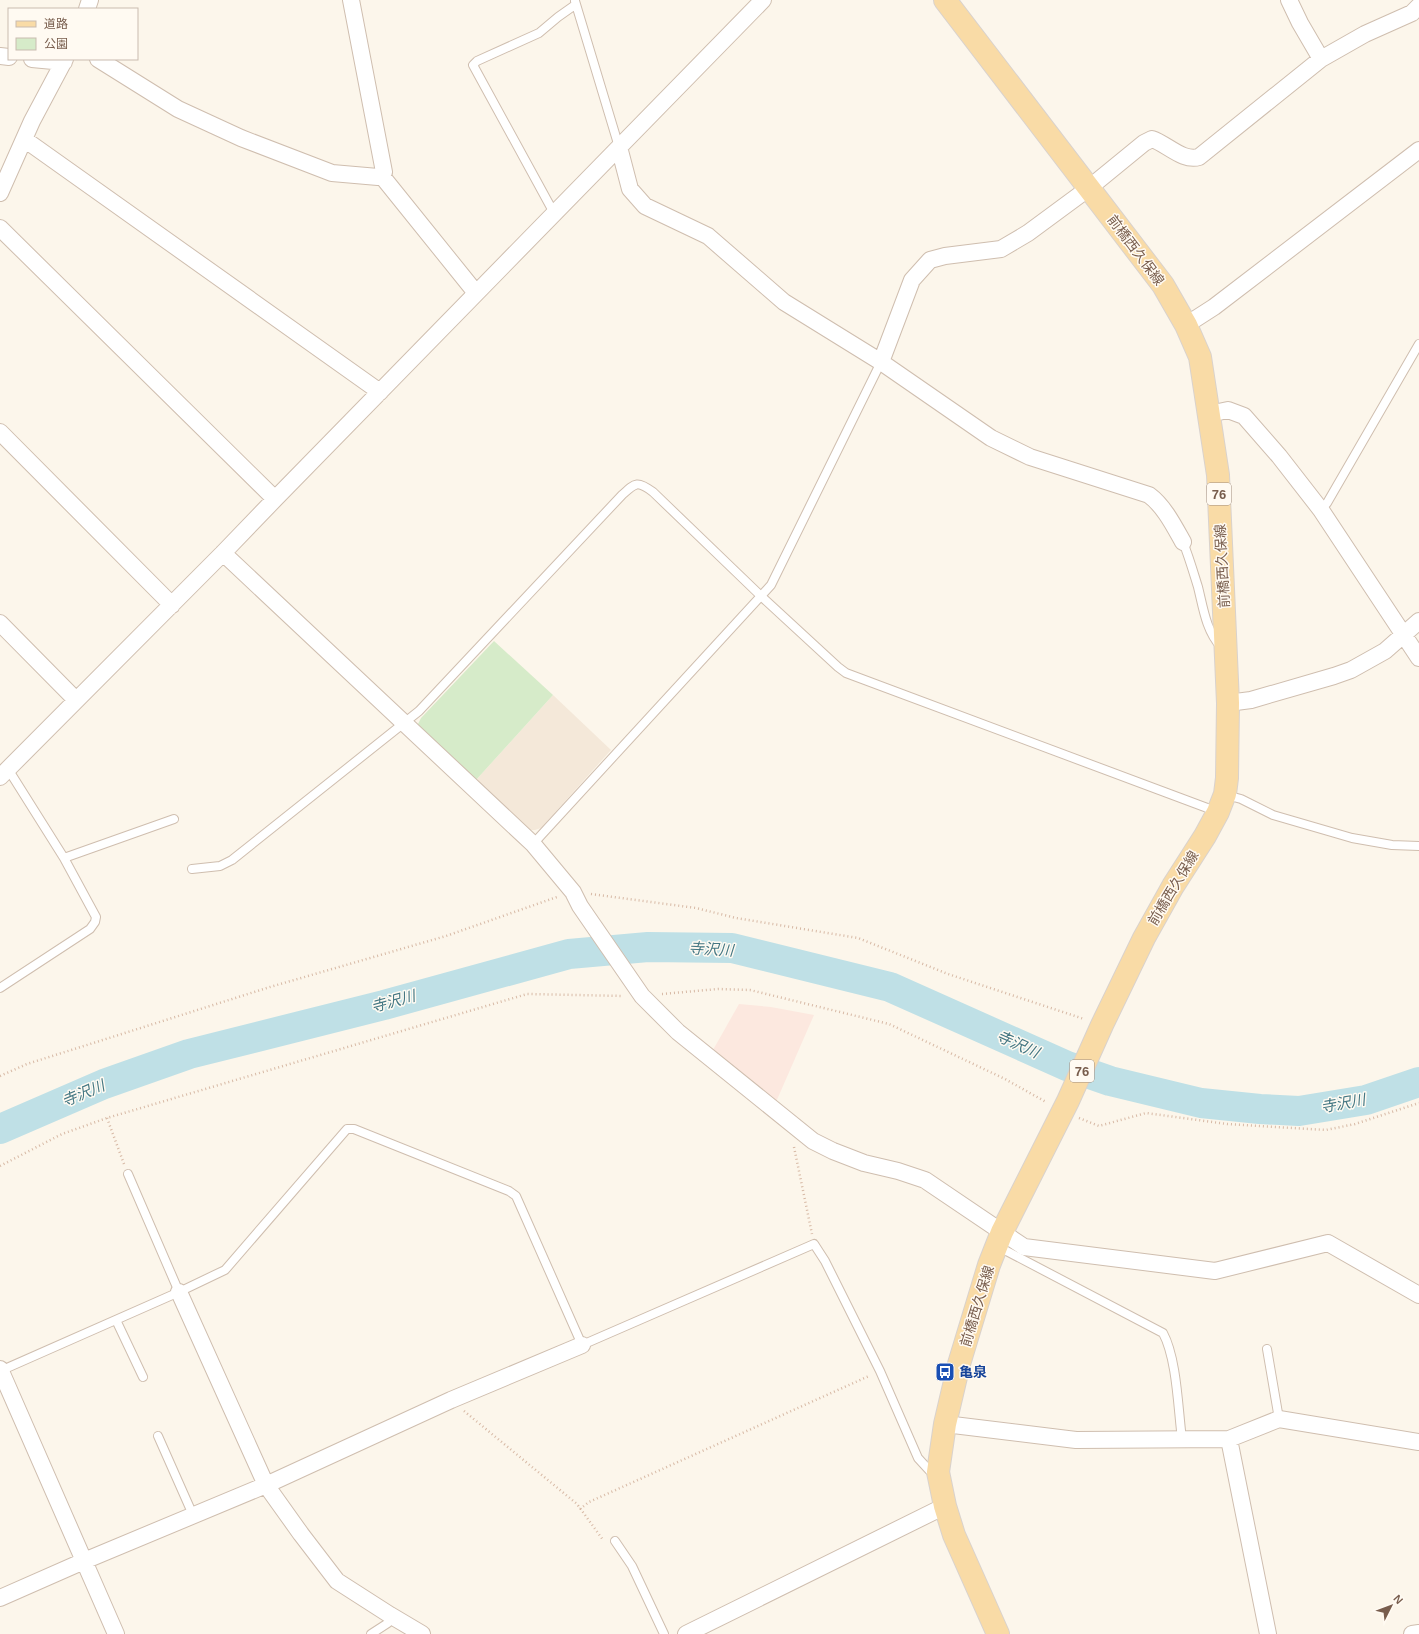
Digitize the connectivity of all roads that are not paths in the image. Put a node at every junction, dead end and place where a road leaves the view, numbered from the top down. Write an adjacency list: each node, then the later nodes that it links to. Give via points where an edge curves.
1 (351, 0): 14 (street, via 384,172)
2 (763, 0): 12 (street)
3 (944, 0): 15 (main road, 前橋西久保線 / 76)
4 (1289, 0): 7 (street)
5 (575, 2): 12 (lane); 17 (lane, via 539,33 477,61 474,65)
6 (1417, 14): 7 (street, via 1365,34)
7 (1321, 59): 15 (street, via 1199,157 1192,159 1184,156 1152,139)
8 (48, 60): 10 (street)
9 (100, 60): 14 (street, via 178,109 241,138 332,173 378,177)
10 (65, 61): 11 (street)
11 (24, 139): 16 (street); 23 (street)
12 (618, 147): 17 (street); 22 (street, via 630,188 645,206 708,236 784,302)
13 (1419, 150): 20 (street, via 1214,308)
14 (381, 175): 19 (street)
15 (1089, 188): 20 (main road, 前橋西久保線 / 76, via 1163,285); 22 (street, via 1028,234 1001,249 930,260 912,280)
16 (0, 193)
17 (554, 213): 19 (street)
18 (0, 228): 26 (street)
19 (476, 293): 23 (street)
20 (1186, 325): 24 (main road, 前橋西久保線 / 76, via 1200,357)
21 (1419, 344): 27 (lane)
22 (880, 362): 28 (street, via 1002,444 1030,457 1149,495 1164,511); 30 (lane, via 771,586)
23 (380, 392): 26 (street)
24 (1209, 414): 27 (street, via 1228,410 1244,416); 35 (main road, 前橋西久保線 / 76, via 1218,474)
25 (0, 432): 31 (street)
26 (275, 499): 29 (street)
27 (1321, 510): 34 (street)
28 (1183, 542): 35 (lane, via 1210,630 1214,640)
29 (223, 554): 31 (street); 39 (street)
30 (762, 597): 39 (lane, via 653,492 637,483 622,495); 41 (lane, via 846,673); 43 (lane)
31 (172, 605): 37 (street)
32 (1419, 621): 34 (street)
33 (0, 623): 37 (street)
34 (1404, 636): 36 (street); 38 (street, via 1368,662 1334,676 1251,700)
35 (1226, 651): 38 (main road, 前橋西久保線 / 76)
36 (1419, 658)
37 (76, 700): 40 (street)
38 (1228, 703): 41 (main road, 前橋西久保線 / 76, via 1227,778)
39 (404, 723): 43 (street); 46 (lane, via 232,860 220,866)
40 (4, 773): 45 (lane)
41 (1221, 803): 44 (lane, via 1241,799 1273,815 1352,838 1392,845); 49 (main road, 前橋西久保線 / 76, via 1206,836 1173,886 1144,938)
42 (174, 819): 45 (lane)
43 (533, 844): 49 (street, via 573,892 642,996 678,1032 813,1141 864,1163 925,1180)
44 (1419, 846)
45 (64, 858): 47 (lane, via 96,917 96,922)
46 (192, 869)
47 (0, 988)
48 (128, 1174): 50 (lane)
49 (999, 1239): 51 (street, via 1024,1247 1216,1271 1328,1243); 58 (main road, 前橋西久保線 / 76, via 959,1364); 60 (lane, via 1163,1333 1169,1343 1174,1368)
50 (179, 1292): 52 (lane); 53 (lane, via 225,1270 347,1130 354,1129 516,1196); 64 (street)
51 (1419, 1295)
52 (116, 1320): 55 (lane); 56 (lane)
53 (582, 1345): 63 (lane, via 814,1244 880,1371 918,1458 929,1470); 64 (street, via 451,1400)
54 (1267, 1349): 57 (lane)
55 (0, 1370): 68 (street)
56 (143, 1377)
57 (1279, 1419): 61 (street); 62 (street)
58 (945, 1424): 60 (street, via 1076,1440); 63 (main road, 前橋西久保線 / 76)
59 (158, 1436): 66 (lane)
60 (1182, 1439): 61 (street)
61 (1229, 1439): 78 (street)
62 (1419, 1442)
63 (938, 1472): 65 (main road, 前橋西久保線 / 76)
64 (266, 1485): 66 (street); 70 (street, via 337,1581)
65 (945, 1506): 76 (street); 77 (main road, 前橋西久保線 / 76, via 954,1535)
66 (193, 1515): 68 (street)
67 (615, 1541): 75 (lane, via 632,1566)
68 (84, 1561): 69 (street); 72 (street)
69 (0, 1598)
70 (390, 1615): 73 (lane, via 388,1622); 74 (street)
71 (1419, 1633): 79 (street)
72 (116, 1634)
73 (371, 1634)
74 (422, 1634)
75 (664, 1634)
76 (686, 1634)
77 (998, 1634)
78 (1268, 1634)
79 (1412, 1634)

